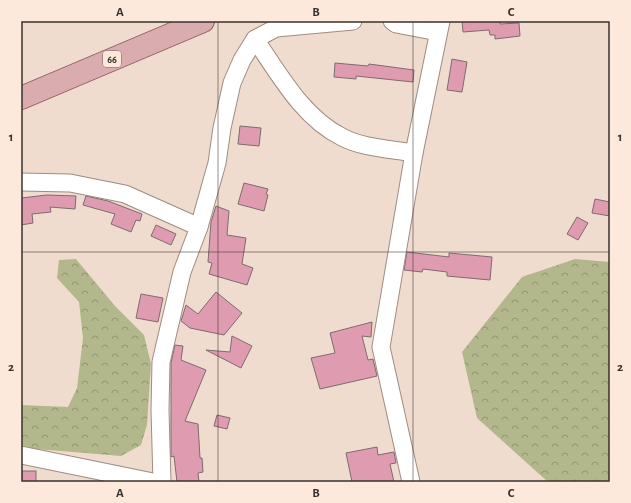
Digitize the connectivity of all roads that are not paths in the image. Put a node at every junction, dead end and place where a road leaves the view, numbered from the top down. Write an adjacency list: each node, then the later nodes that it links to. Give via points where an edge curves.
1 (203, 21): 6 (main road, 66)
2 (353, 21): 5 (street, via 276,28)
3 (392, 21): 4 (street, via 396,24)
4 (439, 27): 7 (street)
5 (255, 39): 7 (street, via 296,97 321,123 342,138); 9 (street, via 232,83 217,162)
6 (21, 98)
7 (414, 153): 13 (street, via 381,347)
8 (21, 182): 9 (street, via 70,183 125,194)
9 (199, 227): 12 (street, via 182,272 161,362)
10 (21, 455): 11 (street)
11 (153, 482)
12 (162, 482)
13 (411, 482)

